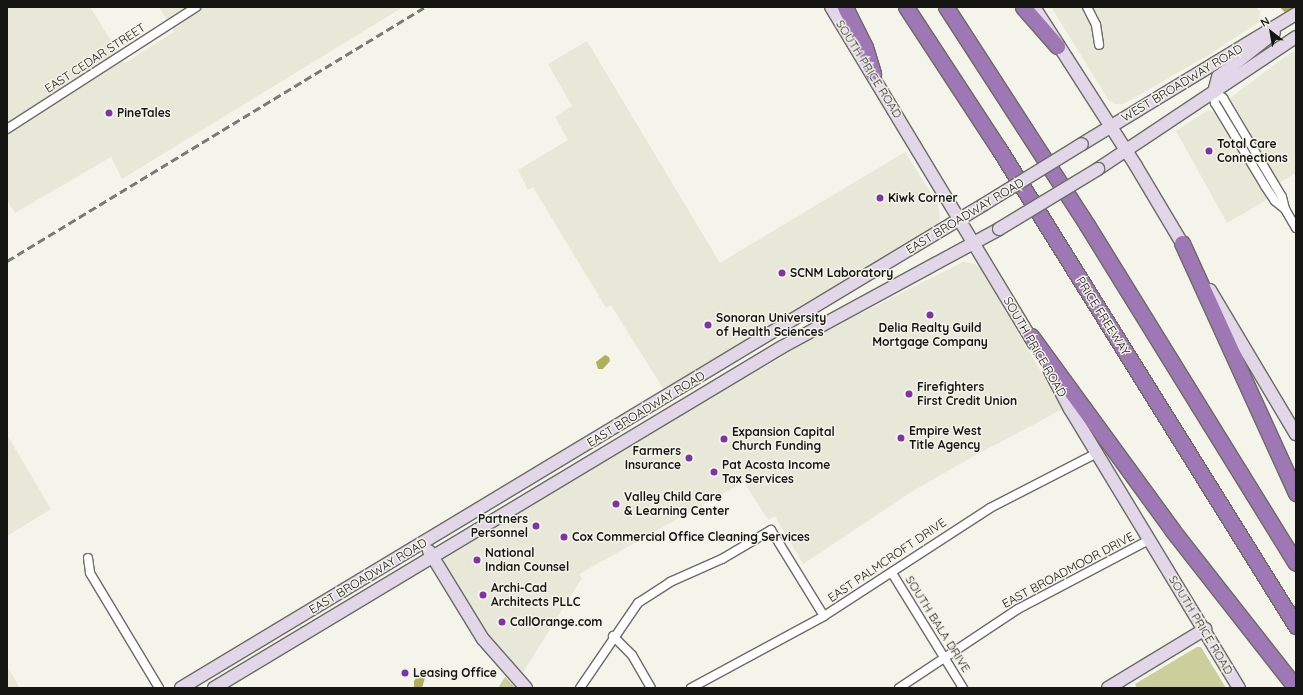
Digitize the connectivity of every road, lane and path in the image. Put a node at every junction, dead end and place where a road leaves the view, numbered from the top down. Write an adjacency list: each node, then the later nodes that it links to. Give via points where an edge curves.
1 (196, 7): 17 (street, EAST CEDAR STREET)
2 (830, 7): 14 (main road, SOUTH PRICE ROAD, via 864,63)
3 (845, 7): 14 (highway, via 865,47)
4 (906, 7): 41 (highway, PRICE FREEWAY, via 998,149)
5 (946, 7): 38 (highway, via 1087,225)
6 (1023, 7): 13 (highway)
7 (1034, 7): 13 (main road)
8 (1086, 7): 12 (street, via 1096,25)
9 (1296, 14): 10 (main road, WEST BROADWAY ROAD)
10 (1281, 23): 15 (main road, via 1279,29 1258,48 1218,77); 16 (main road, WEST BROADWAY ROAD)
11 (1296, 37): 15 (main road, WEST BROADWAY ROAD)
12 (1098, 45)
13 (1057, 46): 16 (main road)
14 (874, 74): 22 (main road, SOUTH PRICE ROAD)
15 (1214, 92): 18 (street, via 1215,103); 19 (main road, WEST BROADWAY ROAD); 20 (street, via 1223,98)
16 (1110, 127): 19 (main road); 22 (main road, EAST BROADWAY ROAD, bridge)
17 (7, 129)
18 (1242, 147): 20 (street); 21 (street, via 1275,201)
19 (1126, 151): 24 (main road); 25 (main road, EAST BROADWAY ROAD, bridge)
20 (1257, 154): 21 (street, via 1282,197)
21 (1285, 209): 23 (street)
22 (959, 220): 25 (main road, SOUTH PRICE ROAD); 26 (main road, EAST BROADWAY ROAD)
23 (1296, 228)
24 (1182, 243): 31 (main road); 33 (highway)
25 (973, 244): 27 (main road, SOUTH PRICE ROAD); 28 (main road, EAST BROADWAY ROAD)
26 (773, 333): 28 (main road); 29 (main road, EAST BROADWAY ROAD)
27 (1031, 336): 32 (main road, SOUTH PRICE ROAD); 56 (highway, via 1182,543)
28 (782, 347): 30 (main road, EAST BROADWAY ROAD)
29 (675, 392): 30 (main road); 35 (main road, EAST BROADWAY ROAD)
30 (683, 406): 36 (main road, EAST BROADWAY ROAD)
31 (1296, 434)
32 (1097, 453): 34 (main road, SOUTH PRICE ROAD); 39 (street, EAST PALMCROFT DRIVE, via 990,508 948,533)
33 (1296, 494)
34 (1149, 540): 42 (main road, SOUTH PRICE ROAD); 44 (street, EAST BROADMOOR DRIVE, via 1018,609)
35 (424, 542): 36 (main road); 46 (main road, EAST BROADWAY ROAD)
36 (432, 556): 47 (main road, EAST BROADWAY ROAD); 48 (main road, via 483,640)
37 (88, 558): 45 (street, via 90,573)
38 (1296, 563)
39 (892, 573): 40 (street, EAST PALMCROFT DRIVE); 44 (street, SOUTH BALA DRIVE)
40 (824, 616): 43 (street, via 771,530 722,558 670,582 638,603); 51 (street, EAST PALMCROFT DRIVE)
41 (1296, 626)
42 (1205, 629): 54 (main road); 55 (main road, SOUTH PRICE ROAD)
43 (613, 636): 49 (street); 50 (street, via 632,655)
44 (946, 659): 52 (street, EAST BROADMOOR DRIVE); 53 (street, SOUTH BALA DRIVE)
45 (159, 688)
46 (181, 688)
47 (214, 688)
48 (526, 688)
49 (580, 688)
50 (651, 688)
51 (691, 688)
52 (899, 688)
53 (963, 688)
54 (1108, 688)
55 (1239, 688)
56 (1296, 688)

